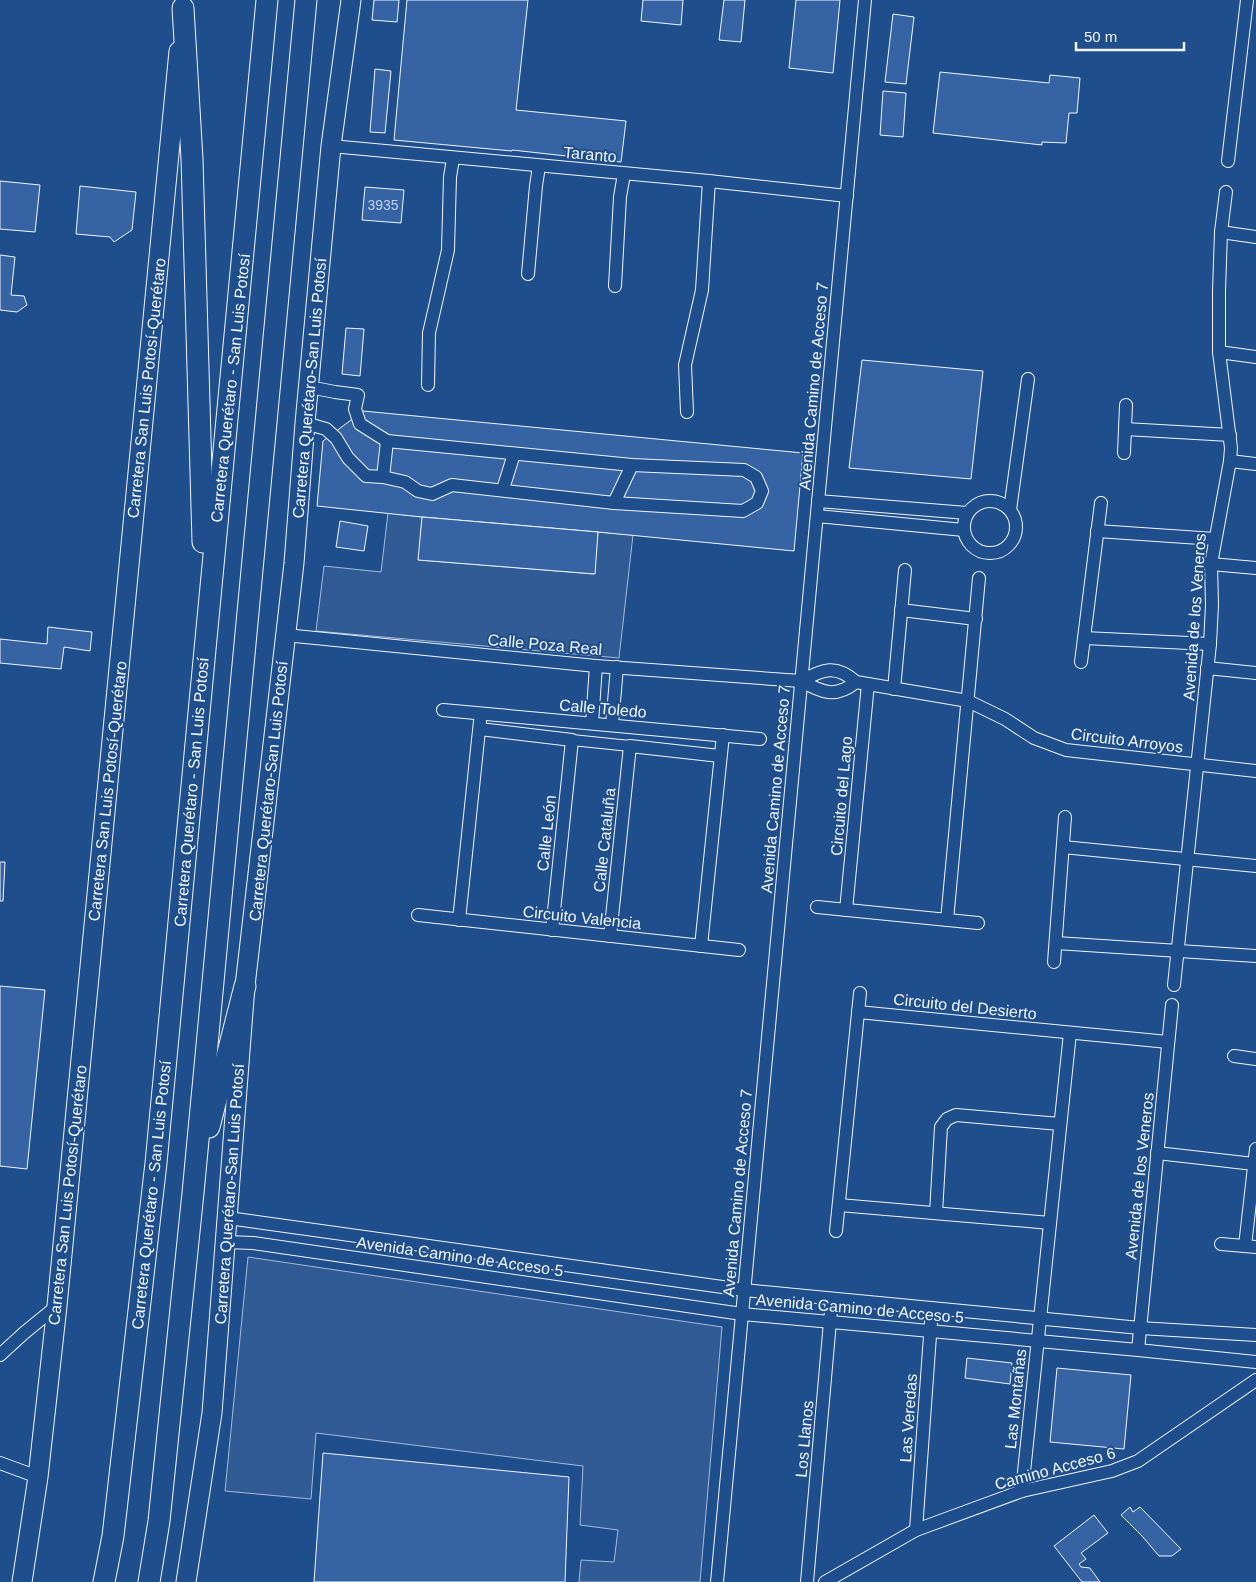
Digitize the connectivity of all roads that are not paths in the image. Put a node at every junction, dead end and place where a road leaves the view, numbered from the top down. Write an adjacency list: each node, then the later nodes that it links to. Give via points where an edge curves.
1 (267, 0): 54 (highway, Carretera Querétaro - San Luis Potosí)
2 (306, 0): 110 (highway)
3 (351, 0): 7 (main road, Carretera Querétaro-San Luis Potosí)
4 (865, 0): 14 (street, Avenida Camino de Acceso 7)
5 (1247, 0): 9 (street)
6 (184, 4): 54 (highway); 129 (main road, Carretera San Luis Potosí-Querétaro)
7 (331, 146): 8 (street, Taranto); 23 (main road, Carretera Querétaro-San Luis Potosí)
8 (453, 159): 10 (street, Taranto); 22 (street, via 448,250 429,333)
9 (1228, 161)
10 (539, 166): 11 (street, Taranto); 17 (street)
11 (624, 174): 12 (street, Taranto); 18 (street)
12 (709, 181): 14 (street, Taranto); 25 (street, via 702,290 685,366)
13 (1226, 192): 15 (street, Avenida de los Veneros)
14 (847, 196): 37 (street, Avenida Camino de Acceso 7)
15 (1221, 232): 16 (street); 19 (street, Avenida de los Veneros)
16 (1256, 237)
17 (528, 274)
18 (615, 286)
19 (1219, 352): 20 (street); 28 (street, Avenida de los Veneros)
20 (1256, 357)
21 (1028, 379): 41 (street)
22 (428, 385)
23 (309, 387): 26 (main road, Carretera Querétaro-San Luis Potosí); 29 (street, via 358,395 356,409 360,424)
24 (1126, 404): 27 (street)
25 (687, 412)
26 (305, 423): 35 (street, via 326,429 366,476); 55 (main road, Carretera Querétaro-San Luis Potosí)
27 (1125, 429): 28 (street); 31 (street)
28 (1230, 435): 32 (street, Avenida de los Veneros)
29 (387, 441): 30 (street); 35 (street)
30 (514, 454): 34 (street); 36 (street)
31 (1124, 454)
32 (1230, 462): 33 (street); 47 (street, Avenida de los Veneros)
33 (1256, 464)
34 (632, 465): 38 (street); 38 (street, via 744,470 756,477 762,491 757,504 743,511)
35 (383, 477): 36 (street, via 432,494 452,484)
36 (503, 489): 38 (street)
37 (818, 501): 40 (street); 43 (street, Avenida Camino de Acceso 7)
38 (614, 503)
39 (1101, 503): 46 (street)
40 (884, 506): 42 (street); 44 (street)
41 (1010, 510): 42 (street, via 996,501 988,501 980,502); 45 (street, via 1015,518 1015,535 1011,543 996,553 987,554 971,546)
42 (967, 513): 45 (street)
43 (817, 516): 44 (street); 63 (street, Avenida Camino de Acceso 7)
44 (883, 522): 45 (street)
45 (964, 530)
46 (1097, 531): 47 (street); 56 (street)
47 (1215, 539): 48 (street, Avenida de los Veneros)
48 (1211, 564): 49 (street); 57 (street, Avenida de los Veneros)
49 (1256, 568)
50 (905, 570): 52 (street)
51 (979, 578): 53 (street)
52 (901, 610): 53 (street); 65 (street)
53 (976, 619): 66 (street)
54 (206, 633): 147 (highway, Carretera Querétaro - San Luis Potosí, via 156,1163 114,1536)
55 (286, 635): 59 (street, Calle Poza Real); 98 (main road, Carretera Querétaro-San Luis Potosí)
56 (1084, 638): 57 (street); 58 (street)
57 (1210, 644): 61 (street, Avenida de los Veneros)
58 (1082, 662)
59 (596, 666): 60 (street, Calle Poza Real); 69 (street)
60 (617, 667): 63 (street, Calle Poza Real); 70 (street)
61 (1208, 668): 62 (street); 77 (street, Avenida de los Veneros)
62 (1256, 673)
63 (801, 681): 64 (street, via 827,692 842,691); 64 (street, Circuito Arroyos, via 829,670 839,671); 126 (street, Avenida Camino de Acceso 7)
64 (862, 683): 65 (street, Circuito Arroyos); 84 (street, Circuito del Lago)
65 (894, 689): 66 (street, Circuito Arroyos)
66 (968, 701): 77 (street, Circuito Arroyos, via 1034,738 1066,750); 87 (street)
67 (443, 710): 68 (street, Calle Toledo)
68 (481, 713): 69 (street, Calle Toledo); 71 (street)
69 (592, 723): 70 (street, Calle Toledo)
70 (612, 725): 72 (street, Calle Toledo)
71 (480, 729): 74 (street, Calle Toledo); 86 (street)
72 (722, 735): 73 (street, Calle Toledo); 76 (street)
73 (760, 738)
74 (572, 740): 75 (street, Calle Toledo); 89 (street, Calle León)
75 (630, 746): 76 (street, Calle Toledo); 90 (street, Calle Cataluña)
76 (720, 756): 92 (street)
77 (1197, 765): 78 (street, Circuito Arroyos); 81 (street, Avenida de los Veneros)
78 (1256, 771)
79 (1065, 817): 80 (street)
80 (1063, 846): 81 (street); 91 (street)
81 (1188, 859): 82 (street); 94 (street, Avenida de los Veneros)
82 (1256, 866)
83 (817, 907): 84 (street)
84 (846, 910): 87 (street)
85 (418, 915): 86 (street, Circuito Valencia)
86 (459, 920): 89 (street, Circuito Valencia)
87 (947, 920): 88 (street)
88 (978, 923)
89 (552, 930): 90 (street, Circuito Valencia)
90 (610, 936): 92 (street, Circuito Valencia)
91 (1056, 943): 94 (street); 96 (street)
92 (701, 946): 93 (street, Circuito Valencia)
93 (739, 950)
94 (1178, 951): 95 (street); 97 (street, Avenida de los Veneros)
95 (1256, 956)
96 (1054, 962)
97 (1174, 985)
98 (246, 986): 110 (highway); 113 (main road, Carretera Querétaro-San Luis Potosí)
99 (860, 992): 101 (street)
100 (1172, 1004): 103 (street, Avenida de los Veneros)
101 (858, 1012): 102 (street, Circuito del Desierto); 111 (street)
102 (1070, 1033): 103 (street, Circuito del Desierto); 106 (street)
103 (1168, 1042): 108 (street, Avenida de los Veneros)
104 (1234, 1056): 105 (street)
105 (1256, 1059)
106 (1060, 1124): 112 (street, via 956,1115 947,1119 941,1127); 114 (street)
107 (1256, 1149): 109 (street)
108 (1157, 1154): 109 (street); 134 (street, Avenida de los Veneros)
109 (1254, 1164): 120 (street)
110 (193, 1193): 148 (highway, via 159,1521)
111 (839, 1204): 112 (street); 116 (street)
112 (936, 1213): 114 (street)
113 (228, 1218): 115 (street, Avenida Camino de Acceso 5); 117 (main road, Carretera Querétaro-San Luis Potosí)
114 (1050, 1223): 132 (street)
115 (314, 1231): 119 (street, Avenida Camino de Acceso 5); 121 (street)
116 (836, 1231)
117 (226, 1242): 121 (street, Avenida Camino de Acceso 5); 149 (main road, Carretera Querétaro-San Luis Potosí, via 212,1413)
118 (1221, 1244): 120 (street)
119 (426, 1246): 122 (street, Avenida Camino de Acceso 5); 123 (street)
120 (1251, 1247)
121 (314, 1252): 123 (street, Avenida Camino de Acceso 5)
122 (527, 1261): 124 (street, Avenida Camino de Acceso 5); 125 (street)
123 (424, 1268): 125 (street, Avenida Camino de Acceso 5)
124 (617, 1273): 126 (street, Avenida Camino de Acceso 5); 127 (street)
125 (520, 1281): 127 (street, Avenida Camino de Acceso 5)
126 (744, 1290): 128 (street, Avenida Camino de Acceso 5); 131 (street, Avenida Camino de Acceso 7)
127 (613, 1294): 131 (street, Avenida Camino de Acceso 5)
128 (832, 1299): 130 (street, Avenida Camino de Acceso 5); 133 (street, Los Llanos)
129 (57, 1306): 139 (street); 143 (main road, Carretera San Luis Potosí-Querétaro)
130 (932, 1308): 132 (street, Avenida Camino de Acceso 5); 135 (street, Las Veredas)
131 (742, 1314): 133 (street, Avenida Camino de Acceso 5); 150 (street, Avenida Camino de Acceso 7)
132 (1040, 1318): 134 (street, Avenida Camino de Acceso 5); 137 (street, Las Montañas)
133 (830, 1322): 135 (street, Avenida Camino de Acceso 5); 151 (street, Los Llanos)
134 (1140, 1328): 136 (street, Avenida Camino de Acceso 5); 138 (street, Avenida de los Veneros)
135 (930, 1331): 137 (street, Avenida Camino de Acceso 5); 145 (street, Las Veredas)
136 (1256, 1335)
137 (1037, 1340): 138 (street, Avenida Camino de Acceso 5); 144 (street, Las Montañas)
138 (1138, 1350): 140 (street, Avenida Camino de Acceso 5)
139 (0, 1355)
140 (1256, 1362)
141 (1256, 1380): 144 (street, Camino Acceso 6, via 1138,1461 1112,1471)
142 (0, 1463): 143 (street)
143 (38, 1476): 146 (main road, Carretera San Luis Potosí-Querétaro)
144 (1022, 1491): 145 (street, Camino Acceso 6)
145 (916, 1530): 152 (street, Camino Acceso 6)
146 (22, 1582)
147 (104, 1582)
148 (149, 1582)
149 (186, 1582)
150 (717, 1582)
151 (807, 1582)
152 (825, 1582)

